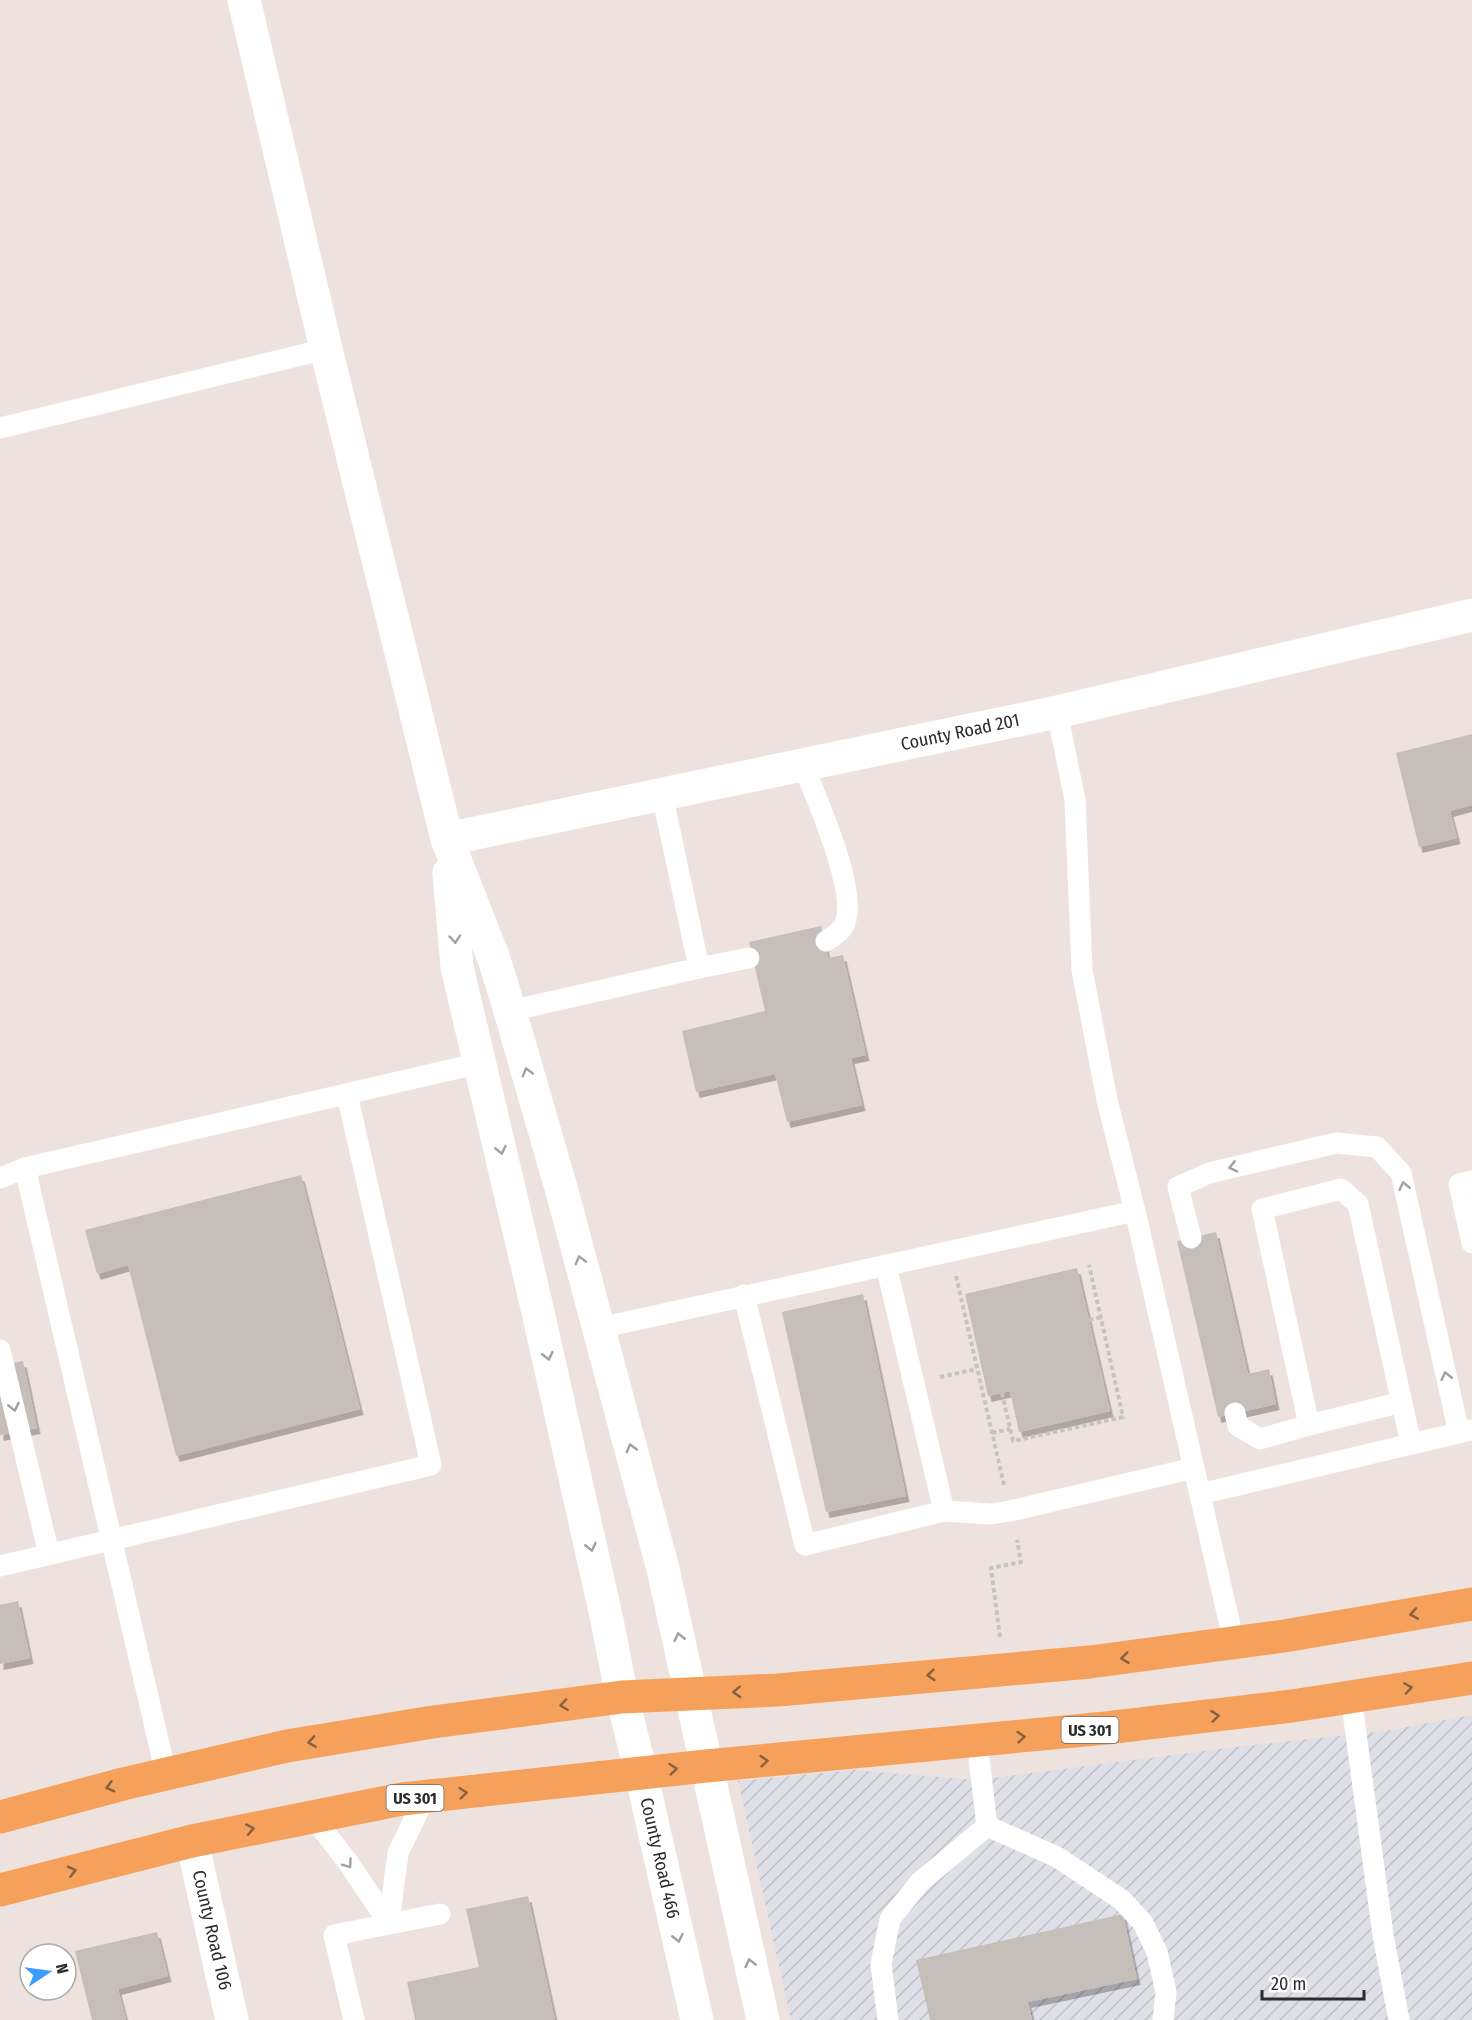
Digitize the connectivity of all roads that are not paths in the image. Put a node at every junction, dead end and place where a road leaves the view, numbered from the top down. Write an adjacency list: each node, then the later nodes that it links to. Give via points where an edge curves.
1 (244, 0): 2 (street)
2 (326, 349): 3 (lane); 8 (street)
3 (2, 421)
4 (1472, 615): 5 (street, County Road 201)
5 (1057, 712): 6 (street, County Road 201); 18 (lane, via 1075,800 1082,970 1107,1100)
6 (803, 765): 7 (street, County Road 201); 9 (lane, via 838,853 846,895 843,927)
7 (662, 794): 8 (street, County Road 201); 11 (lane)
8 (447, 839): 12 (street); 13 (street, County Road 466, one-way to 13, via 457,967)
9 (825, 941)
10 (749, 958): 11 (lane)
11 (699, 968): 12 (lane)
12 (510, 1011): 23 (street, one-way to 12)
13 (480, 1063): 14 (lane); 40 (street, County Road 466, one-way to 40)
14 (347, 1094): 15 (lane); 33 (lane, via 431,1465)
15 (26, 1168): 16 (lane); 33 (lane)
16 (0, 1178)
17 (1472, 1181): 20 (lane, via 1459,1184)
18 (1135, 1211): 21 (lane); 30 (lane)
19 (1191, 1238): 28 (lane, one-way to 19, via 1401,1173 1377,1147 1336,1143 1209,1173 1178,1187)
20 (1472, 1243)
21 (886, 1265): 22 (lane); 32 (lane)
22 (744, 1295): 23 (lane); 32 (lane, via 806,1545)
23 (599, 1328): 39 (street, one-way to 23, via 663,1569)
24 (0, 1350): 34 (lane, one-way to 34)
25 (1402, 1402): 27 (lane); 27 (lane, via 1358,1204 1341,1190 1262,1209); 29 (lane)
26 (1235, 1413): 27 (lane, via 1238,1426 1260,1439)
27 (1309, 1425)
28 (1466, 1432): 29 (lane)
29 (1411, 1444): 31 (lane)
30 (1194, 1468): 31 (lane); 32 (lane, via 1010,1511)
31 (1200, 1494): 37 (lane)
32 (944, 1511)
33 (112, 1539): 34 (lane); 45 (lane)
34 (49, 1554): 35 (lane)
35 (1, 1561)
36 (1472, 1604): 37 (main road, one-way to 37)
37 (1234, 1643): 39 (main road, one-way to 39, via 1090,1662)
38 (1472, 1678): 41 (main road, US 301, one-way to 38)
39 (691, 1694): 40 (main road); 43 (street)
40 (622, 1697): 44 (street, County Road 466); 45 (main road, one-way to 45, via 287,1746)
41 (1350, 1697): 42 (main road, US 301, one-way to 41); 60 (lane, via 1383,1935)
42 (977, 1741): 43 (main road, US 301, one-way to 42); 49 (lane)
43 (706, 1766): 44 (main road, US 301, one-way to 43); 57 (street, one-way to 43)
44 (641, 1773): 46 (main road, US 301, one-way to 44); 56 (street, County Road 466, one-way to 56)
45 (166, 1774): 47 (main road, one-way to 47)
46 (425, 1797): 48 (main road, US 301); 53 (lane, via 398,1853)
47 (0, 1817)
48 (313, 1817): 50 (main road, US 301, one-way to 48); 53 (lane, one-way to 53)
49 (987, 1826): 58 (lane, via 921,1882 890,1919 880,1964); 59 (lane, via 1057,1857 1122,1900 1143,1923 1157,1953 1166,1992)
50 (192, 1841): 51 (main road, US 301, one-way to 50); 54 (street, County Road 106)
51 (0, 1890)
52 (440, 1914): 53 (lane)
53 (389, 1923): 55 (lane, via 334,1935)
54 (232, 2020)
55 (354, 2020)
56 (697, 2020)
57 (763, 2020)
58 (888, 2020)
59 (1163, 2020)
60 (1399, 2020)

